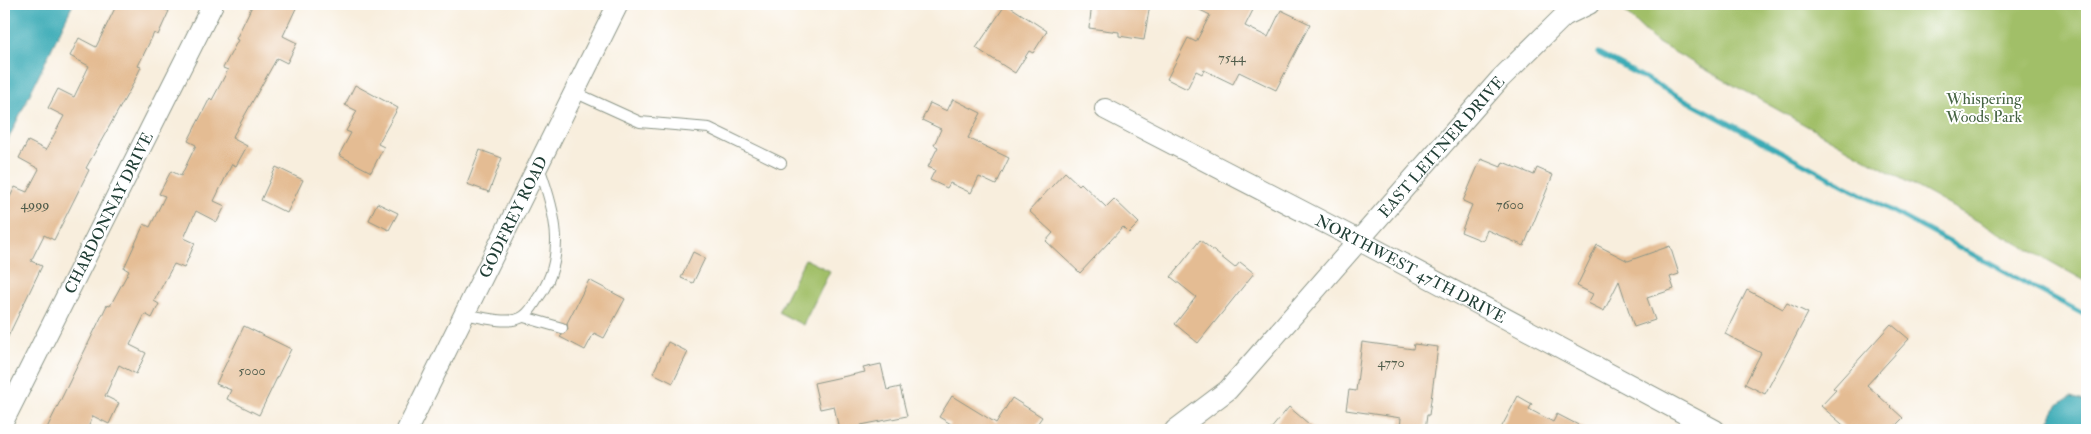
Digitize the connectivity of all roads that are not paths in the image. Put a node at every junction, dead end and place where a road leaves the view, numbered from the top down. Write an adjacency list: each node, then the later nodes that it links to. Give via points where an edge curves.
1 (213, 4): 13 (street, CHARDONNAY DRIVE)
2 (618, 4): 5 (street, GODFREY ROAD)
3 (1589, 4): 4 (street, EAST LEITNER DRIVE)
4 (1568, 10): 9 (street, EAST LEITNER DRIVE, via 1500,79)
5 (574, 92): 7 (lane, via 640,122 709,128); 8 (street, GODFREY ROAD)
6 (1105, 109): 9 (street, NORTHWEST 47TH DRIVE)
7 (781, 163)
8 (538, 165): 10 (street, GODFREY ROAD); 11 (lane, via 550,202 557,244 543,291)
9 (1360, 241): 15 (street, EAST LEITNER DRIVE, via 1228,390); 16 (street, NORTHWEST 47TH DRIVE)
10 (465, 314): 11 (lane, via 497,320); 14 (street, GODFREY ROAD)
11 (524, 317): 12 (lane)
12 (562, 328)
13 (4, 420)
14 (407, 430)
15 (1175, 430)
16 (1715, 430)

